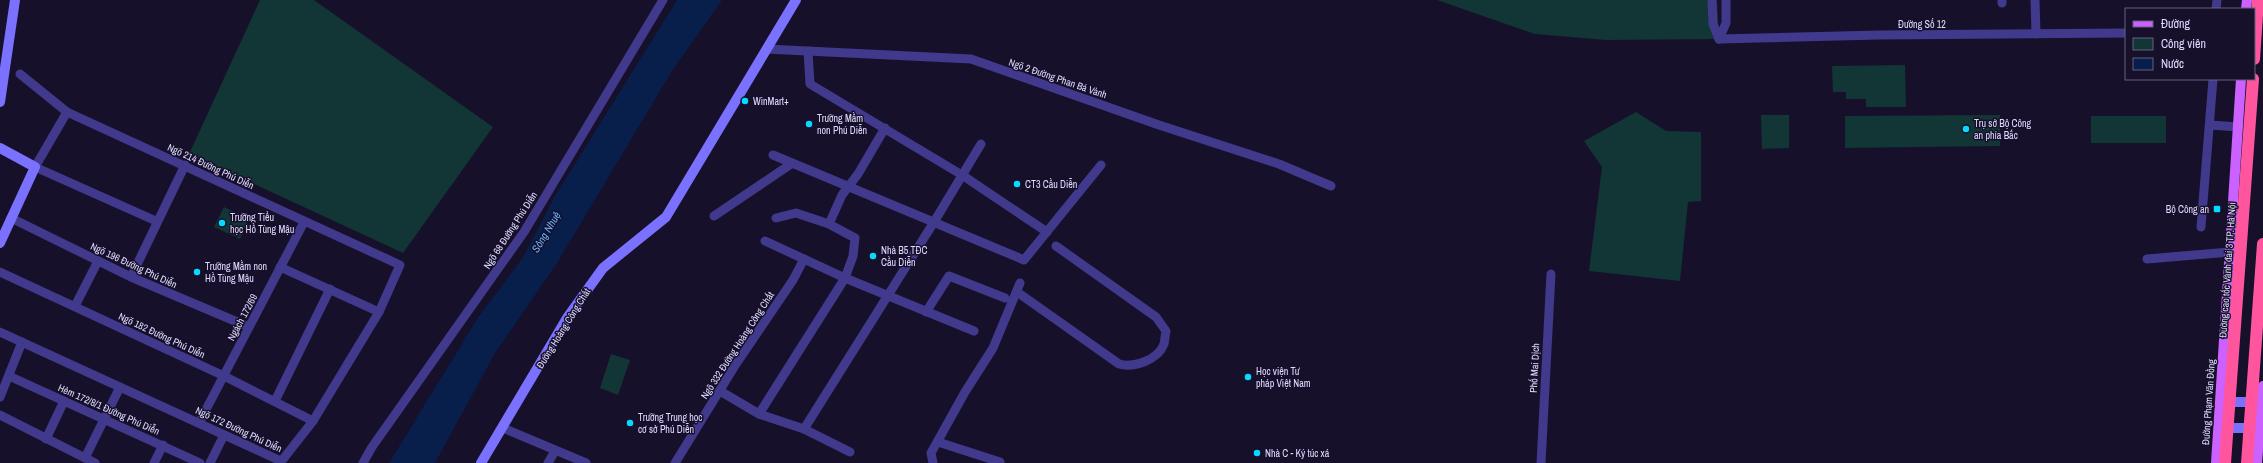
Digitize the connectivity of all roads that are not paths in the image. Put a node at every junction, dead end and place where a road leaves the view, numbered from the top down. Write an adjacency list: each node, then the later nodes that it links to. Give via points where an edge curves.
1 (15, 0): 18 (street)
2 (663, 0): 100 (street, Ngõ 68 Đường Phú Diễn, via 524,232)
3 (796, 0): 12 (street, Đường Hoàng Công Chất)
4 (1712, 0): 10 (street, via 1713,24)
5 (1726, 0): 10 (street, via 1726,23)
6 (2035, 0): 9 (street)
7 (2258, 0): 11 (highway)
8 (2125, 33): 9 (street, Đường Số 12)
9 (2036, 34): 10 (street, Đường Số 12)
10 (1719, 39)
11 (2255, 44)
12 (766, 49): 13 (street, Ngõ 2 Đường Phan Bá Vành); 83 (street, Đường Hoàng Công Chất, via 666,217 603,268 567,318)
13 (808, 51): 22 (street, via 810,84); 31 (street, Ngõ 2 Đường Phan Bá Vành, via 972,59 1279,164)
14 (20, 74): 19 (street, Ngõ 214 Đường Phú Diễn)
15 (2213, 80): 20 (street)
16 (2241, 80): 21 (main road, Đường Phạm Văn Đồng)
17 (2253, 80): 108 (highway, Đường cao tốc Vành đai 3 TP. Hà Nội, bridge)
18 (0, 102)
19 (67, 112): 27 (street, Ngõ 214 Đường Phú Diễn); 29 (street)
20 (2210, 125): 21 (street); 40 (street)
21 (2238, 127): 46 (main road, Đường Phạm Văn Đồng)
22 (885, 128): 30 (street); 32 (street)
23 (981, 144): 30 (street)
24 (0, 148): 29 (street)
25 (773, 155): 26 (street)
26 (791, 164): 32 (street); 33 (street)
27 (185, 165): 36 (street); 37 (street, Ngõ 214 Đường Phú Diễn)
28 (1101, 165): 41 (street)
29 (36, 168): 34 (street); 36 (street)
30 (962, 175): 38 (street); 41 (street)
31 (1331, 186)
32 (848, 187): 38 (street); 39 (street)
33 (714, 216)
34 (11, 218): 43 (street); 49 (street, Ngõ 196 Đường Phú Diễn)
35 (776, 218): 39 (street, via 796,213)
36 (156, 221): 54 (street)
37 (304, 222): 50 (street, Ngõ 214 Đường Phú Diễn); 51 (street, Ngách 172/69)
38 (934, 222): 41 (street, via 1024,260); 59 (street)
39 (829, 224): 55 (street, via 855,238 853,256)
40 (2201, 227)
41 (1046, 232)
42 (765, 241): 47 (street)
43 (0, 243)
44 (2263, 244): 109 (highway, bridge)
45 (1056, 246): 58 (street, via 1156,317 1166,331 1164,345 1156,354 1139,364 1119,364)
46 (2230, 252): 48 (street); 76 (main road, Đường Phạm Văn Đồng)
47 (804, 259): 55 (street); 72 (street, Ngõ 332 Đường Hoàng Công Chất)
48 (2147, 259)
49 (98, 261): 54 (street, Ngõ 196 Đường Phú Diễn); 61 (street)
50 (400, 265): 62 (street, Ngõ 172 Đường Phú Diễn)
51 (280, 267): 57 (street); 64 (street, Ngách 172/69)
52 (0, 272): 61 (street, Ngõ 182 Đường Phú Diễn)
53 (1551, 274): 106 (street, Phố Mai Dịch)
54 (130, 277): 64 (street, Ngõ 196 Đường Phú Diễn)
55 (845, 278): 59 (street); 78 (street)
56 (1020, 283): 58 (street)
57 (330, 289): 62 (street); 75 (street)
58 (1017, 292): 89 (street, via 993,348)
59 (887, 295): 63 (street); 86 (street)
60 (1005, 298): 63 (street, via 949,276)
61 (75, 306): 69 (street, Ngõ 182 Đường Phú Diễn)
62 (379, 312): 81 (street, Ngõ 172 Đường Phú Diễn)
63 (926, 312): 65 (street)
64 (249, 327): 69 (street, Ngách 172/69)
65 (974, 331)
66 (0, 332): 67 (street, Ngõ 172 Đường Phú Diễn)
67 (22, 342): 68 (street); 71 (street, Ngõ 172 Đường Phú Diễn)
68 (9, 376): 73 (street); 74 (street, Hẻm 172/8/1 Đường Phú Diễn)
69 (224, 376): 75 (street, Ngõ 182 Đường Phú Diễn); 82 (street, Ngách 172/69)
70 (2263, 386): 77 (main road)
71 (120, 387): 80 (street); 82 (street, Ngõ 172 Đường Phú Diễn)
72 (720, 391): 78 (street); 104 (street, Ngõ 332 Đường Hoàng Công Chất)
73 (0, 397)
74 (64, 401): 80 (street, Hẻm 172/8/1 Đường Phú Diễn); 88 (street)
75 (275, 402): 81 (street, Ngõ 182 Đường Phú Diễn)
76 (2220, 402): 77 (street); 84 (main road, Đường Phạm Văn Đồng)
77 (2263, 402): 85 (main road)
78 (759, 414): 86 (street)
79 (0, 415): 88 (street)
80 (104, 420): 90 (street, Hẻm 172/8/1 Đường Phú Diễn); 93 (street)
81 (313, 421): 94 (street, Ngõ 172 Đường Phú Diễn)
82 (199, 423): 87 (street, Ngõ 172 Đường Phú Diễn)
83 (503, 428): 91 (street); 101 (street, Đường Hoàng Công Chất)
84 (2218, 428): 85 (street); 107 (main road, Đường Phạm Văn Đồng)
85 (2262, 428): 110 (main road)
86 (804, 429): 92 (street)
87 (224, 435): 94 (street, Ngõ 172 Đường Phú Diễn); 99 (street)
88 (46, 439): 93 (street)
89 (938, 442): 95 (street); 105 (street, via 931,453)
90 (163, 445): 97 (street); 98 (street, Hẻm 172/8/1 Đường Phú Diễn)
91 (555, 451): 102 (street); 103 (street)
92 (850, 452)
93 (85, 458): 96 (street)
94 (280, 462)
95 (1000, 462)
96 (96, 463)
97 (154, 463)
98 (200, 463)
99 (210, 463)
100 (363, 463)
101 (481, 463)
102 (548, 463)
103 (586, 463)
104 (675, 463)
105 (933, 463)
106 (1541, 463)
107 (2216, 463)
108 (2225, 463)
109 (2247, 463)
110 (2257, 463)

